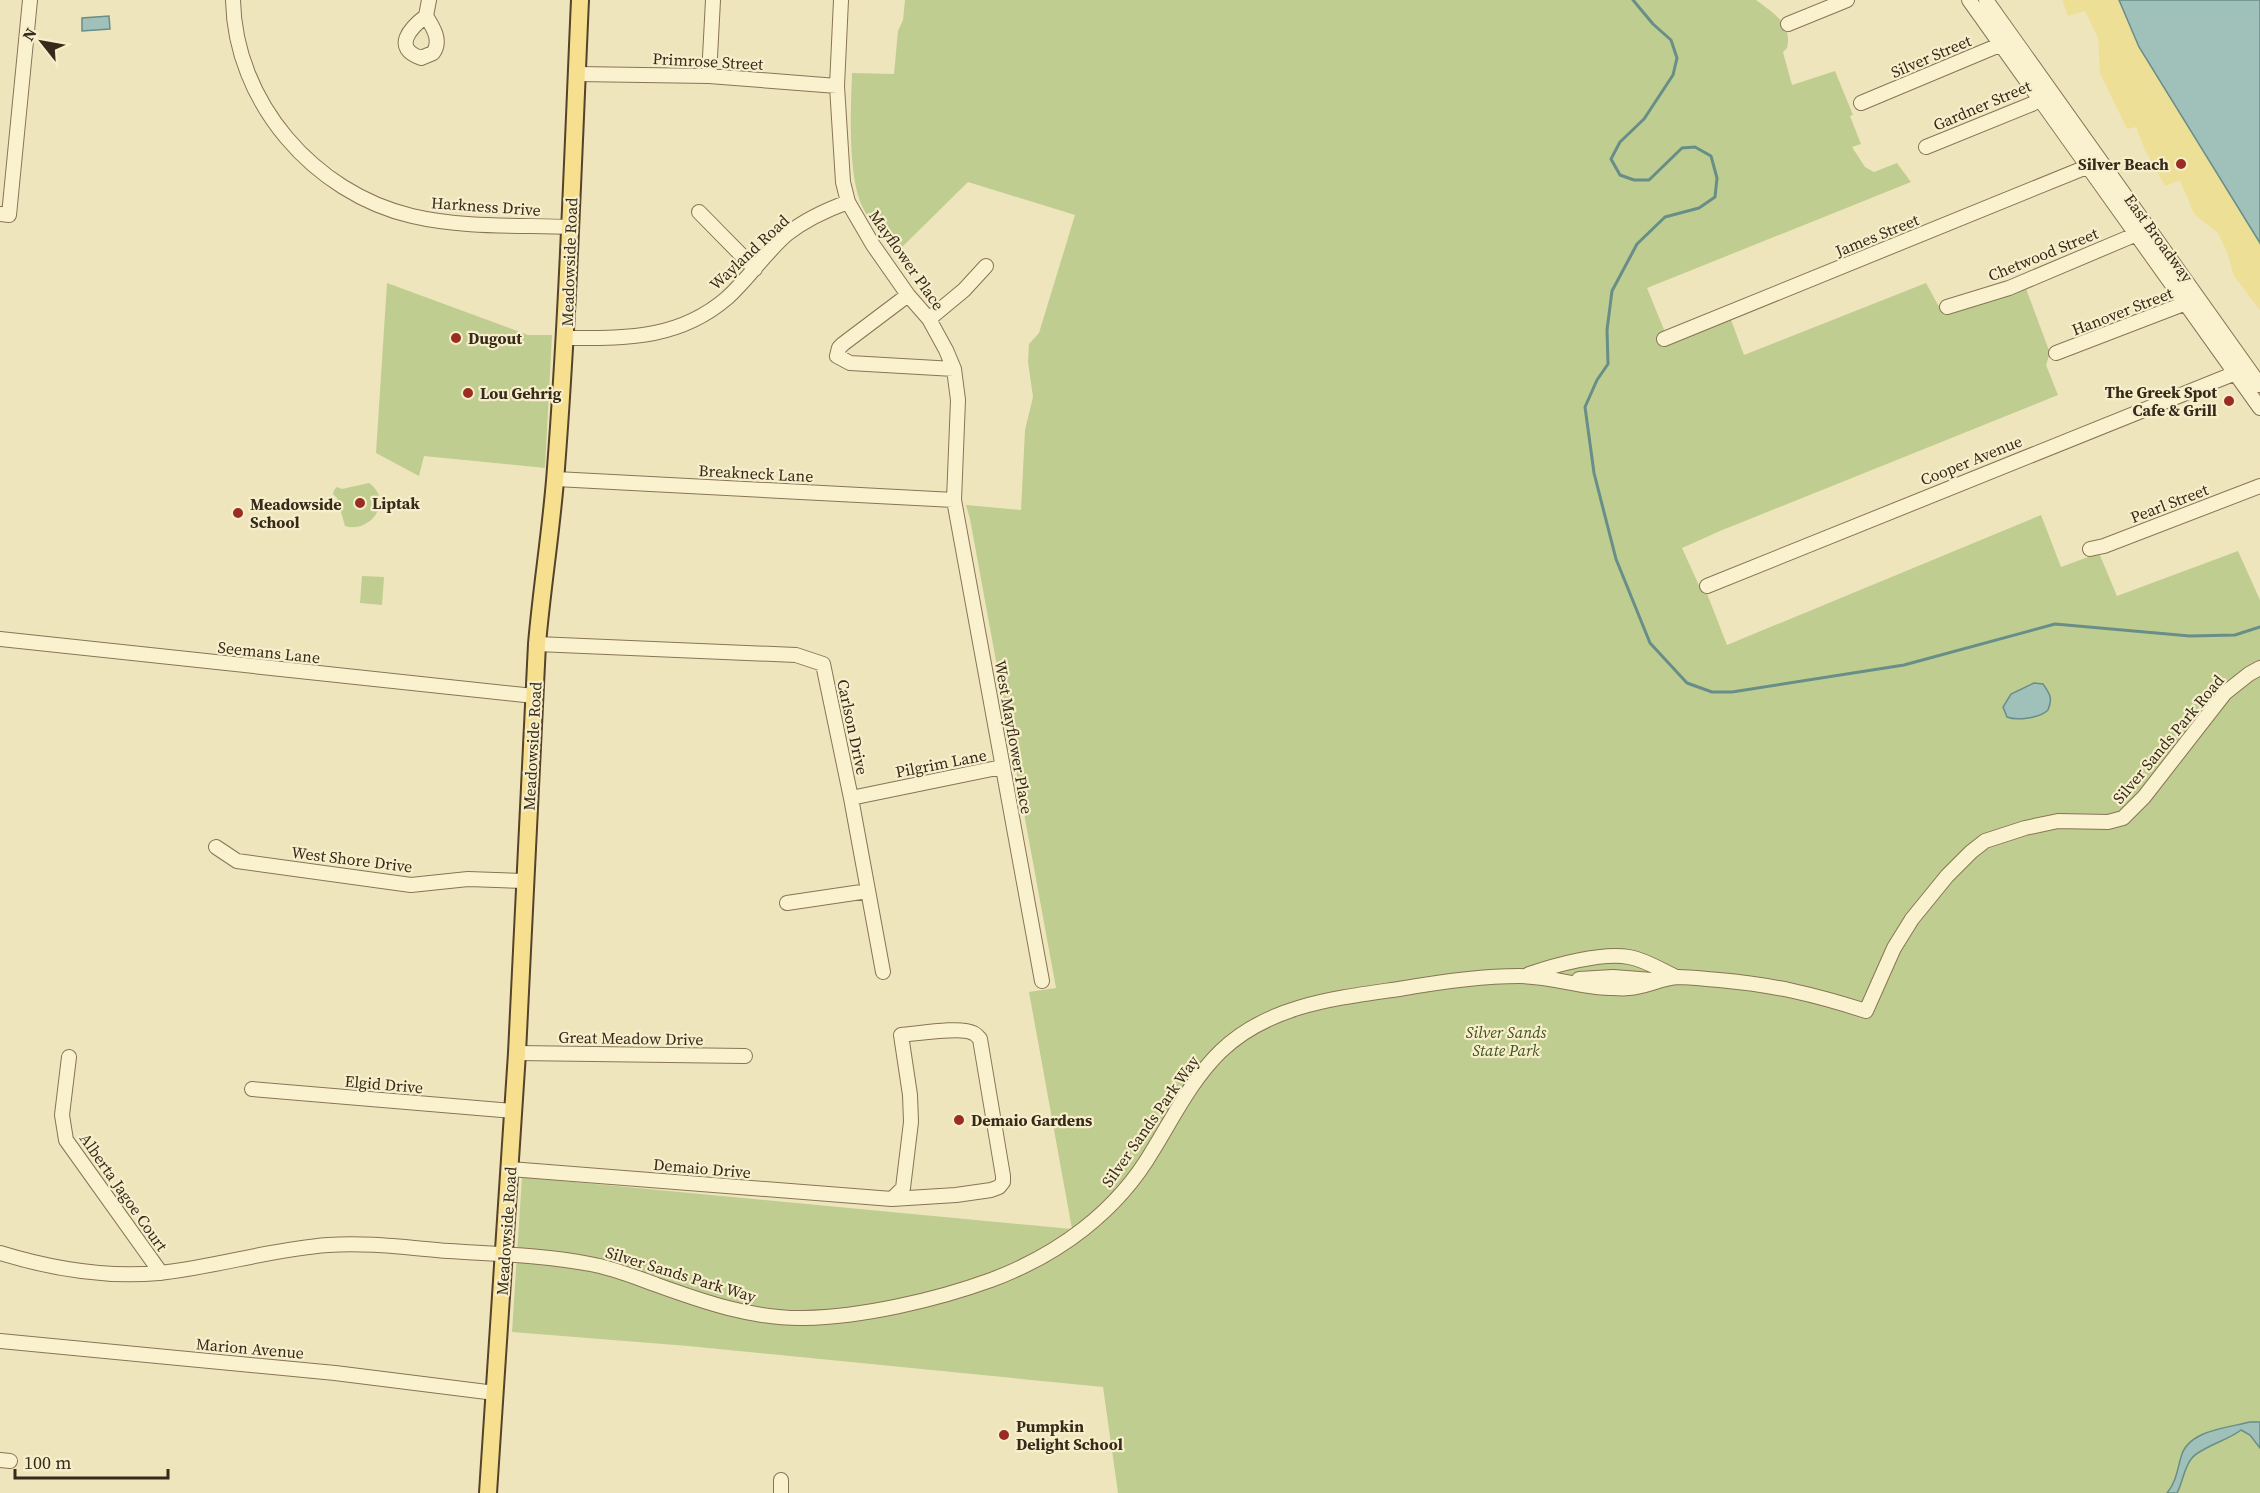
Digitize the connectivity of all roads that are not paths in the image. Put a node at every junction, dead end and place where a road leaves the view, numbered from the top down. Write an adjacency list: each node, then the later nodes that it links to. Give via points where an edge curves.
1 (30, 0): 23 (street, via 9,215)
2 (233, 0): 24 (street, Harkness Drive, via 238,38 258,94 287,139 337,184 392,211 440,221)
3 (429, 0): 10 (street)
4 (580, 0): 13 (main road, Meadowside Road)
5 (713, 0): 14 (street)
6 (842, 0): 15 (street, Mayflower Place)
7 (1846, 0): 11 (street)
8 (1970, 0): 12 (street, East Broadway)
9 (1986, 0): 12 (street, East Broadway)
10 (426, 16)
11 (1788, 24)
12 (2008, 41): 16 (street, East Broadway); 17 (street, Silver Street)
13 (577, 74): 14 (street, Primrose Street); 24 (main road, Meadowside Road)
14 (709, 76): 15 (street, Primrose Street)
15 (837, 86): 21 (street, Mayflower Place, via 843,182)
16 (2045, 95): 18 (street, Gardner Street, via 2032,104); 19 (street, East Broadway); 20 (street, East Broadway)
17 (1861, 103)
18 (1926, 147)
19 (2102, 161): 20 (street, James Street); 25 (street, East Broadway)
20 (2088, 167): 25 (street, East Broadway); 33 (street, James Street)
21 (848, 201): 27 (street, Wayland Road, via 819,213 787,235); 28 (street, Mayflower Place)
22 (699, 212): 27 (street)
23 (0, 214)
24 (571, 227): 32 (main road, Meadowside Road)
25 (2142, 232): 29 (street, East Broadway); 30 (street, Chetwood Street, via 2009,288)
26 (986, 266): 31 (street)
27 (755, 269): 32 (street, Wayland Road, via 725,299 676,327 640,337)
28 (908, 296): 31 (street, Mayflower Place); 35 (street, via 843,344 837,356 850,363)
29 (2192, 301): 34 (street, Hanover Street); 36 (street, East Broadway)
30 (1947, 307)
31 (929, 319): 35 (street, Mayflower Place)
32 (566, 338): 39 (main road, Meadowside Road)
33 (1664, 339)
34 (2056, 353)
35 (954, 369): 41 (street, Mayflower Place, via 958,400)
36 (2241, 370): 37 (street, East Broadway); 38 (street, East Broadway); 43 (street, Cooper Avenue)
37 (2260, 384)
38 (2260, 408)
39 (555, 479): 41 (street, Breakneck Lane); 45 (main road, Meadowside Road)
40 (2260, 486): 42 (street, Pearl Street)
41 (954, 500): 48 (street, West Mayflower Place)
42 (2090, 549)
43 (1707, 586)
44 (0, 639): 47 (street, Seemans Lane)
45 (537, 644): 47 (main road, Meadowside Road); 49 (street, Carlson Drive, via 795,655 823,664)
46 (2260, 668): 58 (street, Silver Sands Park Road, via 2225,693 2123,818 2108,822 2058,821 1985,841 1971,852 1912,919 1894,948)
47 (534, 696): 51 (main road, Meadowside Road)
48 (1002, 767): 49 (street, Pilgrim Lane); 57 (street, West Mayflower Place)
49 (851, 798): 52 (street, Carlson Drive)
50 (216, 846): 51 (street, West Shore Drive, via 237,861 411,885 468,879)
51 (525, 881): 59 (main road, Meadowside Road)
52 (868, 891): 53 (street); 54 (street, Carlson Drive)
53 (787, 903)
54 (883, 972)
55 (1524, 976): 56 (street, Silver Sands Park Way, via 1569,982 1613,977 1655,981); 56 (street, Silver Sands Park Way, via 1594,957 1621,956); 67 (street, Silver Sands Park Way, via 1451,981 1361,994 1303,1006 1256,1024 1237,1036 1202,1072 1128,1188 1091,1224 1033,1262 938,1296 840,1315 772,1317 712,1304 592,1264)
56 (1676, 977): 58 (street, Silver Sands Park Way, via 1784,988)
57 (1042, 981)
58 (1866, 1011)
59 (517, 1053): 60 (street, Great Meadow Drive); 63 (main road, Meadowside Road)
60 (745, 1056)
61 (69, 1057): 68 (street, Alberta Jagoe Court, via 63,1116 66,1140)
62 (252, 1089): 63 (street, Elgid Drive)
63 (513, 1111): 64 (main road, Meadowside Road)
64 (510, 1169): 65 (street, Demaio Drive); 67 (main road, Meadowside Road)
65 (892, 1200): 65 (street, Demaio Drive, via 903,1188 911,1122 901,1035 975,1033 980,1039 1003,1182 991,1190)
66 (0, 1253): 68 (street, Silver Sands Park Way, via 57,1269)
67 (504, 1255): 68 (street, Silver Sands Park Way, via 328,1245); 70 (main road, Meadowside Road)
68 (161, 1272)
69 (0, 1341): 70 (street, Marion Avenue, via 324,1372)
70 (495, 1393): 71 (main road, Meadowside Road)
71 (488, 1493)

